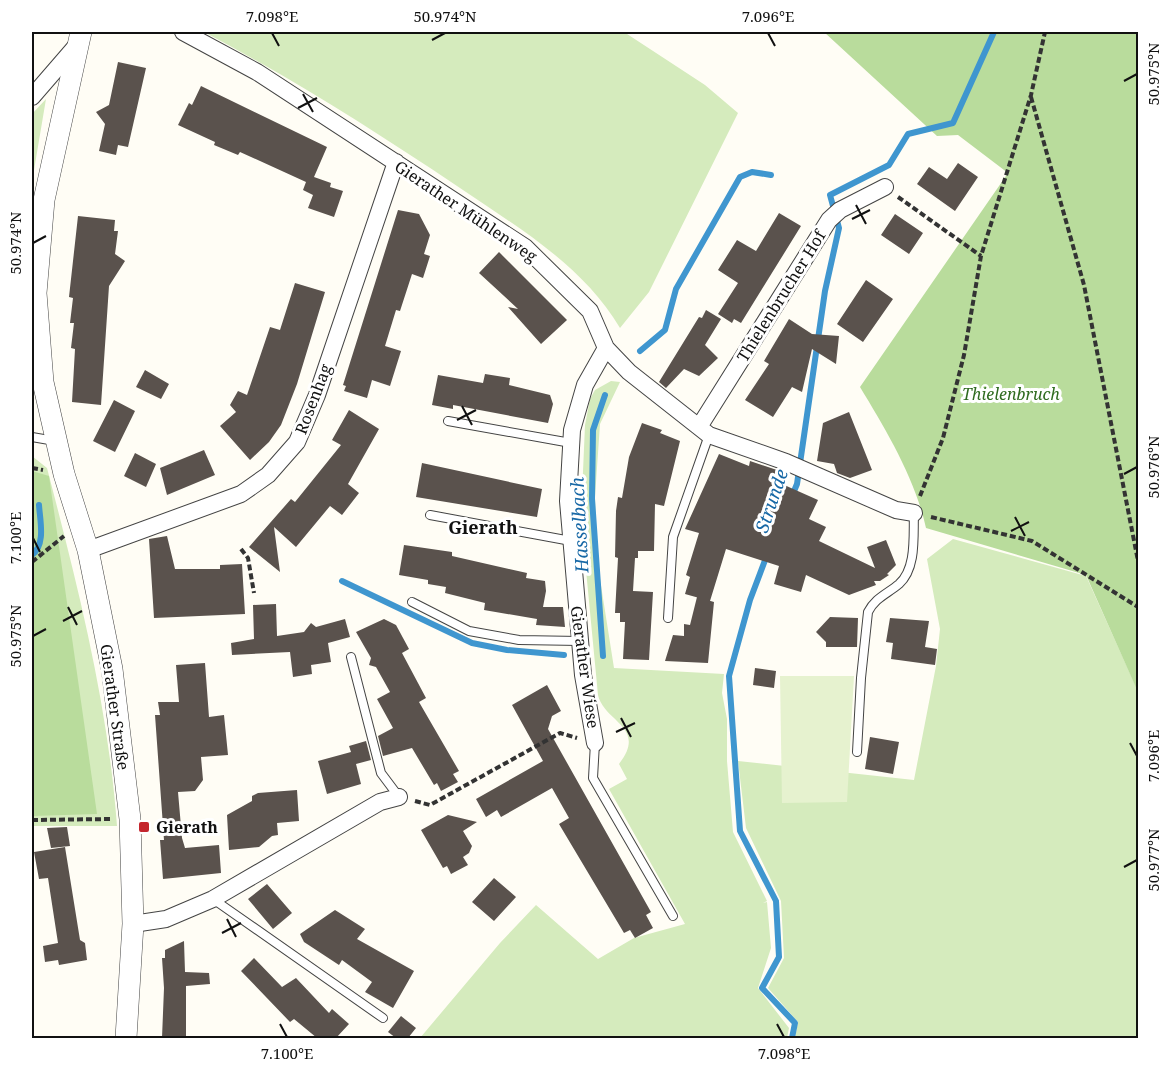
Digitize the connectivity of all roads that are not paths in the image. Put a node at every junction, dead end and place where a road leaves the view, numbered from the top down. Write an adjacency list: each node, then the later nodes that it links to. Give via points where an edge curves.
1 (183, 32): 4 (street, Gierather Mühlenweg, via 257,72)
2 (79, 38): 3 (street, Gierather Straße); 7 (street, Gierather Straße, via 44,200 36,293)
3 (32, 97)
4 (396, 162): 6 (street, Gierather Mühlenweg, via 525,247 590,310); 16 (street, Rosenhag, via 314,404 297,442 268,476 241,494)
5 (885, 187): 9 (street, Thielenbrucher Hof, via 835,215)
6 (606, 348): 9 (street, Gierather Mühlenweg, via 629,372); 12 (street, Gierather Wiese, via 585,385)
7 (37, 380): 11 (street, Gierather Straße)
8 (448, 421): 12 (lane)
9 (704, 431): 13 (street, Gierather Mühlenweg, via 896,510); 18 (lane, via 673,537)
10 (32, 437): 11 (lane)
11 (57, 441): 16 (street, Gierather Straße)
12 (571, 443): 15 (street, Gierather Wiese)
13 (914, 513): 22 (lane, via 908,573 868,612)
14 (430, 515): 15 (lane)
15 (571, 541): 19 (street, Gierather Wiese)
16 (88, 550): 26 (street, Gierather Straße, via 112,669 130,819)
17 (412, 602): 19 (lane, via 470,631 519,640)
18 (668, 618)
19 (580, 641): 21 (street, Gierather Wiese)
20 (351, 657): 23 (lane, via 381,773)
21 (595, 743): 25 (lane, via 593,778)
22 (857, 752)
23 (399, 797): 24 (street, via 380,802)
24 (213, 899): 26 (street, via 166,920); 27 (lane)
25 (673, 916)
26 (133, 924): 28 (street, Gierather Straße)
27 (383, 1018)
28 (126, 1038)

